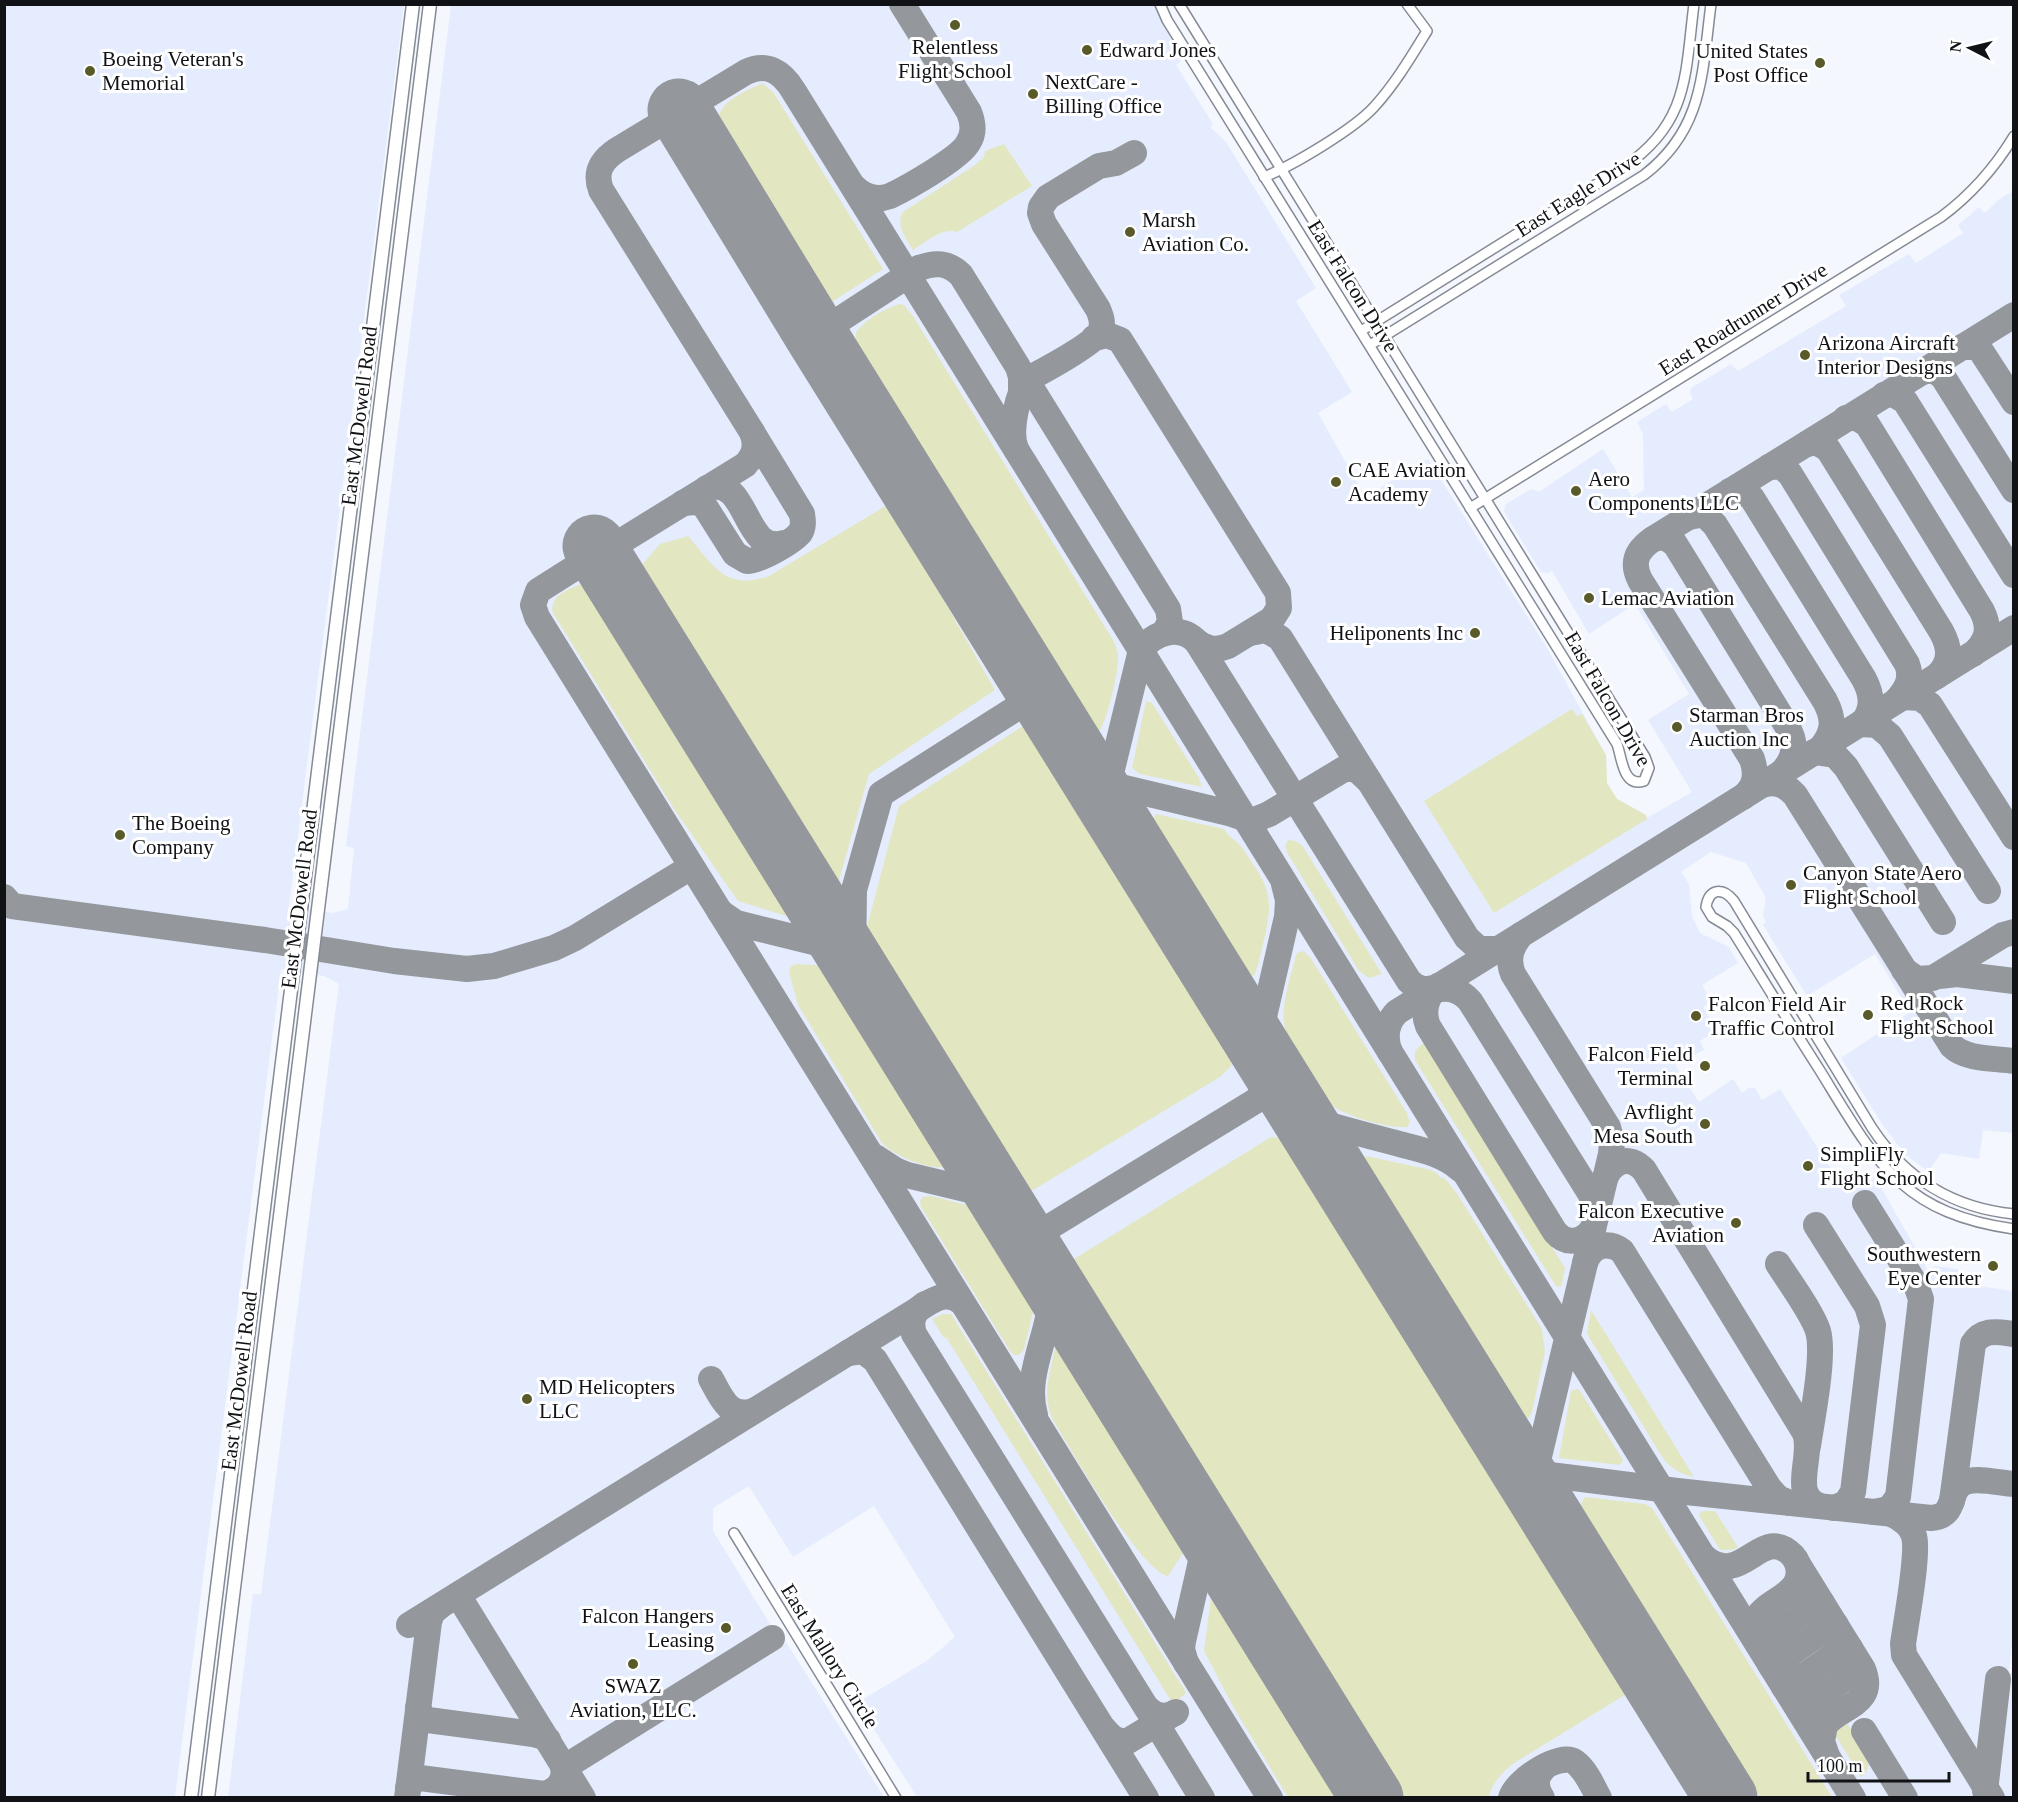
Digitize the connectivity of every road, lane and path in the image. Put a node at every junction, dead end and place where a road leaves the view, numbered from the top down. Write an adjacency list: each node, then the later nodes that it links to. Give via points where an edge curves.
1 (413, 4): 22 (main road, East McDowell Road)
2 (430, 4): 23 (main road, East McDowell Road)
3 (1160, 4): 10 (street, East Falcon Drive)
4 (1179, 4): 9 (street, East Falcon Drive)
5 (1407, 4): 9 (street, via 1427,31 1396,81 1372,109)
6 (1694, 4): 11 (street, East Eagle Drive, via 1679,103 1665,130 1639,157)
7 (1711, 4): 12 (street, East Eagle Drive, via 1696,103 1670,151 1644,175)
8 (2013, 136): 17 (street, East Roadrunner Drive, via 1989,174 1941,217)
9 (1280, 170): 10 (street); 13 (street, East Falcon Drive)
10 (1264, 177): 14 (street, East Falcon Drive)
11 (1511, 237): 12 (street); 13 (street, East Eagle Drive)
12 (1520, 252): 15 (street, East Eagle Drive)
13 (1375, 322): 14 (street, East Eagle Drive); 15 (street, East Falcon Drive)
14 (1361, 331): 16 (street, East Falcon Drive)
15 (1384, 336): 16 (street, East Eagle Drive); 17 (street, East Falcon Drive)
16 (1370, 345): 18 (street, East Falcon Drive)
17 (1485, 499): 18 (street, East Roadrunner Drive); 18 (street, East Falcon Drive, via 1645,757 1649,768 1644,781 1628,778 1617,744)
18 (1470, 508)
19 (2013, 1214): 20 (street, via 1974,1207 1941,1194 1892,1155 1734,900 1720,890 1710,894 1708,913 1734,933 1853,1125 1884,1167 1909,1190 1939,1209 1970,1221)
20 (2013, 1229)
21 (734, 1533): 26 (street, East Mallory Circle)
22 (218, 1576): 23 (main road); 24 (main road, East McDowell Road)
23 (235, 1579): 25 (main road, East McDowell Road)
24 (191, 1797)
25 (208, 1797)
26 (896, 1797)

